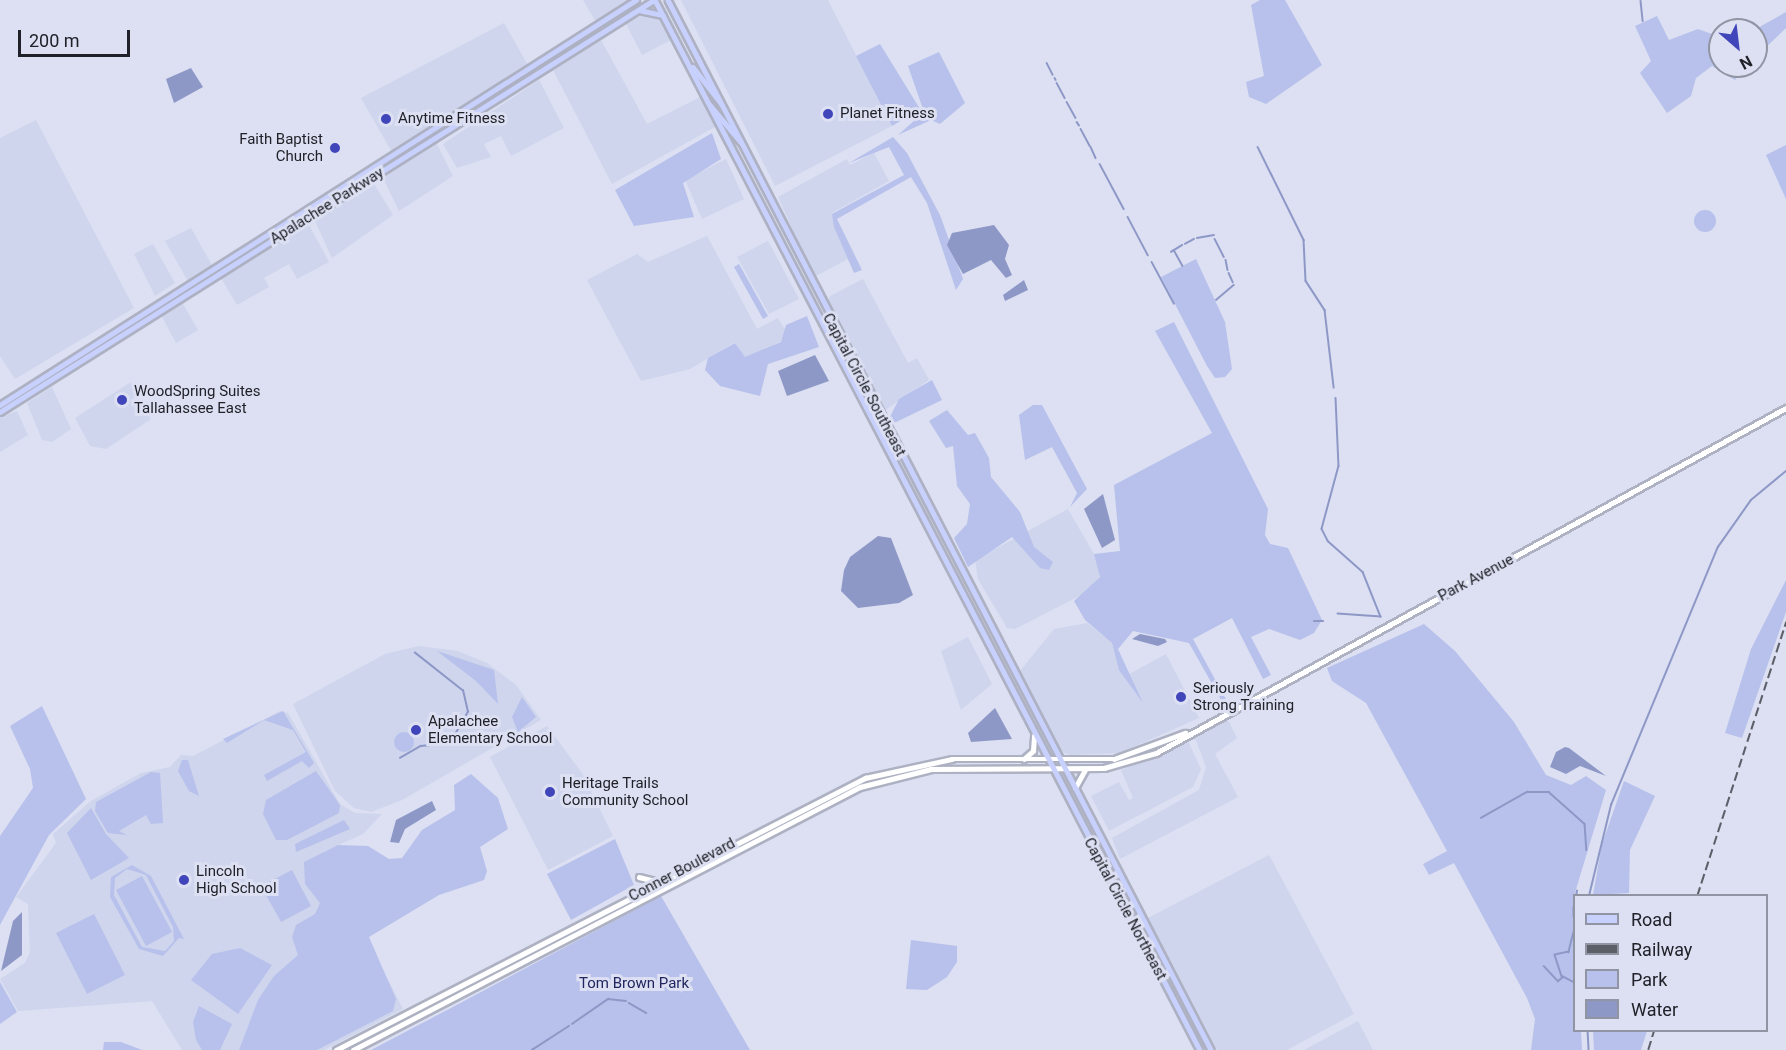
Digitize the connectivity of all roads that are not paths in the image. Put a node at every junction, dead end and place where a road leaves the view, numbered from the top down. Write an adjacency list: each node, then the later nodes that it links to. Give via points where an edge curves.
1 (636, 0): 14 (main road, Apalachee Parkway)
2 (655, 0): 5 (main road, Apalachee Parkway); 7 (main road, Capital Circle Southeast)
3 (668, 0): 6 (main road, Capital Circle Southeast)
4 (674, 0): 6 (main road)
5 (639, 10): 7 (main road); 15 (main road, Apalachee Parkway)
6 (674, 11): 9 (main road, Capital Circle Southeast)
7 (663, 15): 8 (main road, Capital Circle Southeast)
8 (687, 61): 9 (main road); 10 (main road, Capital Circle Southeast)
9 (722, 103): 11 (main road, Capital Circle Southeast)
10 (710, 105): 11 (main road); 12 (main road, Capital Circle Southeast)
11 (741, 143): 13 (main road, Capital Circle Southeast)
12 (804, 292): 13 (main road); 19 (main road, Capital Circle Southeast)
13 (819, 298): 20 (main road, Capital Circle Southeast)
14 (105, 338): 15 (main road); 16 (main road, Apalachee Parkway)
15 (98, 350): 18 (main road, Apalachee Parkway)
16 (0, 405)
17 (1786, 408): 23 (main road, Park Avenue)
18 (0, 412)
19 (966, 600): 20 (main road); 22 (main road, Capital Circle Southeast)
20 (977, 602): 21 (main road, Capital Circle Southeast)
21 (1018, 681): 22 (main road); 30 (main road, Capital Circle Southeast)
22 (1009, 686): 24 (main road, Capital Circle Southeast)
23 (1188, 733): 25 (main road, Park Avenue); 26 (main road, Park Avenue)
24 (1034, 736): 27 (main road, via 1033,751); 29 (main road, Capital Circle Southeast)
25 (1160, 742): 26 (main road); 30 (main road, Park Avenue, via 1114,759)
26 (1169, 746): 34 (main road, Park Avenue, via 1129,764)
27 (1024, 759): 28 (main road, Conner Boulevard); 29 (main road, Conner Boulevard)
28 (942, 760): 31 (main road); 35 (main road, Conner Boulevard, via 897,768)
29 (1047, 760): 30 (main road, Park Avenue); 32 (main road, Capital Circle Southeast)
30 (1059, 761): 33 (main road, Capital Circle Southeast)
31 (943, 767): 32 (main road, Conner Boulevard); 37 (main road, Conner Boulevard, via 891,777)
32 (1051, 767): 33 (main road, Park Avenue); 41 (main road, Capital Circle Northeast)
33 (1063, 768): 34 (main road, Park Avenue); 36 (main road, Capital Circle Northeast)
34 (1086, 769): 36 (main road)
35 (837, 789): 37 (main road); 39 (main road, Conner Boulevard)
36 (1075, 791): 40 (main road, Capital Circle Northeast)
37 (840, 797): 43 (main road, Conner Boulevard)
38 (639, 877): 39 (main road)
39 (659, 882): 42 (main road, Conner Boulevard)
40 (1139, 913): 41 (main road); 47 (main road, Capital Circle Northeast)
41 (1130, 917): 46 (main road, Capital Circle Northeast)
42 (489, 971): 43 (main road); 44 (main road, Conner Boulevard)
43 (492, 978): 45 (main road, Conner Boulevard)
44 (336, 1050)
45 (353, 1050)
46 (1200, 1050)
47 (1211, 1050)

